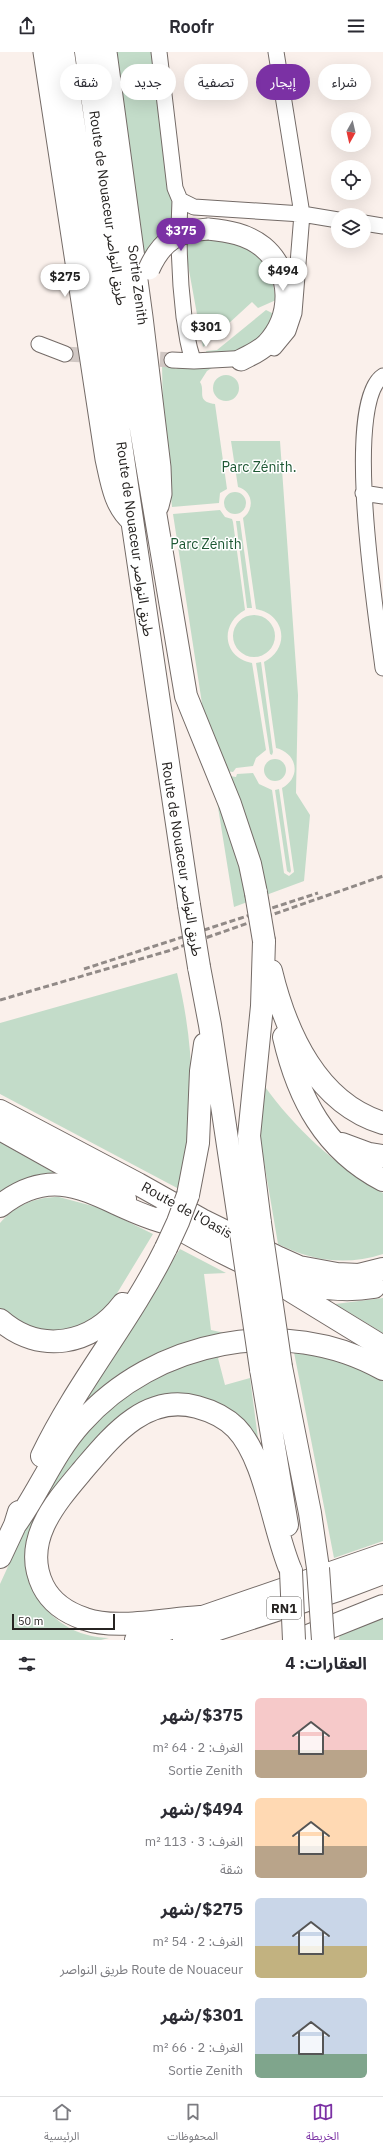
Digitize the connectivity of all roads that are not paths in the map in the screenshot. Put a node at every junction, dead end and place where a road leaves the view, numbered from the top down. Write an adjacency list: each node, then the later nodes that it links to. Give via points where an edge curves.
1 (44, 52): 23 (main road, via 106,459 113,491 123,512)
2 (63, 52): 12 (main road, Route de Nouaceur طريق النواصر)
3 (86, 52): 12 (main road, Route de Nouaceur طريق النواصر)
4 (106, 52): 18 (main road, Sortie Zenith)
5 (159, 52): 7 (street, via 175,188)
6 (276, 52): 8 (street)
7 (180, 200): 8 (street, via 194,207); 17 (street, via 179,276 188,346)
8 (302, 214): 9 (street); 16 (street, via 296,302 292,322 283,340 270,351)
9 (331, 219)
10 (371, 224): 11 (street)
11 (383, 226)
12 (115, 334): 22 (main road, Route de Nouaceur طريق النواصر); 23 (main road, Route de Nouaceur طريق النواصر)
13 (39, 344): 14 (street)
14 (65, 354)
15 (172, 360): 17 (street)
16 (241, 360): 17 (street); 18 (main road, bridge, via 256,353 274,335 285,313 285,285 278,266 263,247 238,234 208,229 182,233 159,251 149,269 146,290 152,354)
17 (194, 362)
18 (148, 375): 22 (main road, Sortie Zenith, via 162,494)
19 (383, 376): 20 (street, via 375,383 370,394)
20 (363, 493): 21 (street); 24 (street)
21 (383, 496)
22 (155, 518): 25 (main road, Route de Nouaceur طريق النواصر, bridge, via 186,696 236,819 250,864)
23 (132, 521): 27 (main road, Route de Nouaceur طريق النواصر, bridge, via 189,905)
24 (383, 668)
25 (264, 941): 26 (main road); 36 (main road, via 262,1006 249,1122)
26 (278, 1001): 29 (main road, via 295,1042 319,1079 353,1108); 31 (main road, via 285,1043 298,1086 311,1112)
27 (210, 1025): 36 (main road, Route de Nouaceur طريق النواصر); 39 (main road, bridge, via 201,1070 198,1143 188,1195)
28 (0, 1111): 38 (main road, Route de l'Oasis, via 202,1220 299,1267 337,1274 359,1274)
29 (383, 1123)
30 (0, 1129): 35 (main road, Route de l'Oasis)
31 (328, 1136): 32 (main road, via 355,1149); 33 (main road, via 356,1163)
32 (383, 1156)
33 (383, 1180)
34 (0, 1206): 35 (main road, via 34,1188 62,1185 102,1195 140,1215)
35 (168, 1222): 37 (main road, Route de l'Oasis)
36 (250, 1225): 43 (main road, bridge)
37 (250, 1266): 40 (main road, Route de l'Oasis, via 322,1288 359,1290); 42 (main road)
38 (383, 1269)
39 (155, 1270): 41 (main road, via 137,1286 109,1321 81,1337 60,1341 39,1340 18,1333); 45 (main road, via 61,1419 28,1486)
40 (383, 1285)
41 (0, 1320)
42 (383, 1347)
43 (271, 1368): 48 (main road); 56 (main road, bridge, via 310,1513 318,1568)
44 (383, 1369): 45 (main road, via 338,1350 277,1340 217,1345 178,1356 126,1384 82,1422 58,1453)
45 (15, 1525): 47 (main road)
46 (383, 1555): 51 (main road)
47 (0, 1556)
48 (291, 1571): 51 (main road, via 277,1534 260,1472 246,1440 236,1428 218,1415 192,1406 176,1404 144,1412 113,1435 55,1504 37,1541 37,1570 51,1598 65,1610 86,1620 120,1624); 54 (main road, bridge)
49 (383, 1574): 53 (main road, RN1)
50 (383, 1606): 55 (main road, RN1)
51 (200, 1617): 52 (main road)
52 (136, 1640)
53 (184, 1640)
54 (294, 1640)
55 (298, 1640)
56 (323, 1640)

